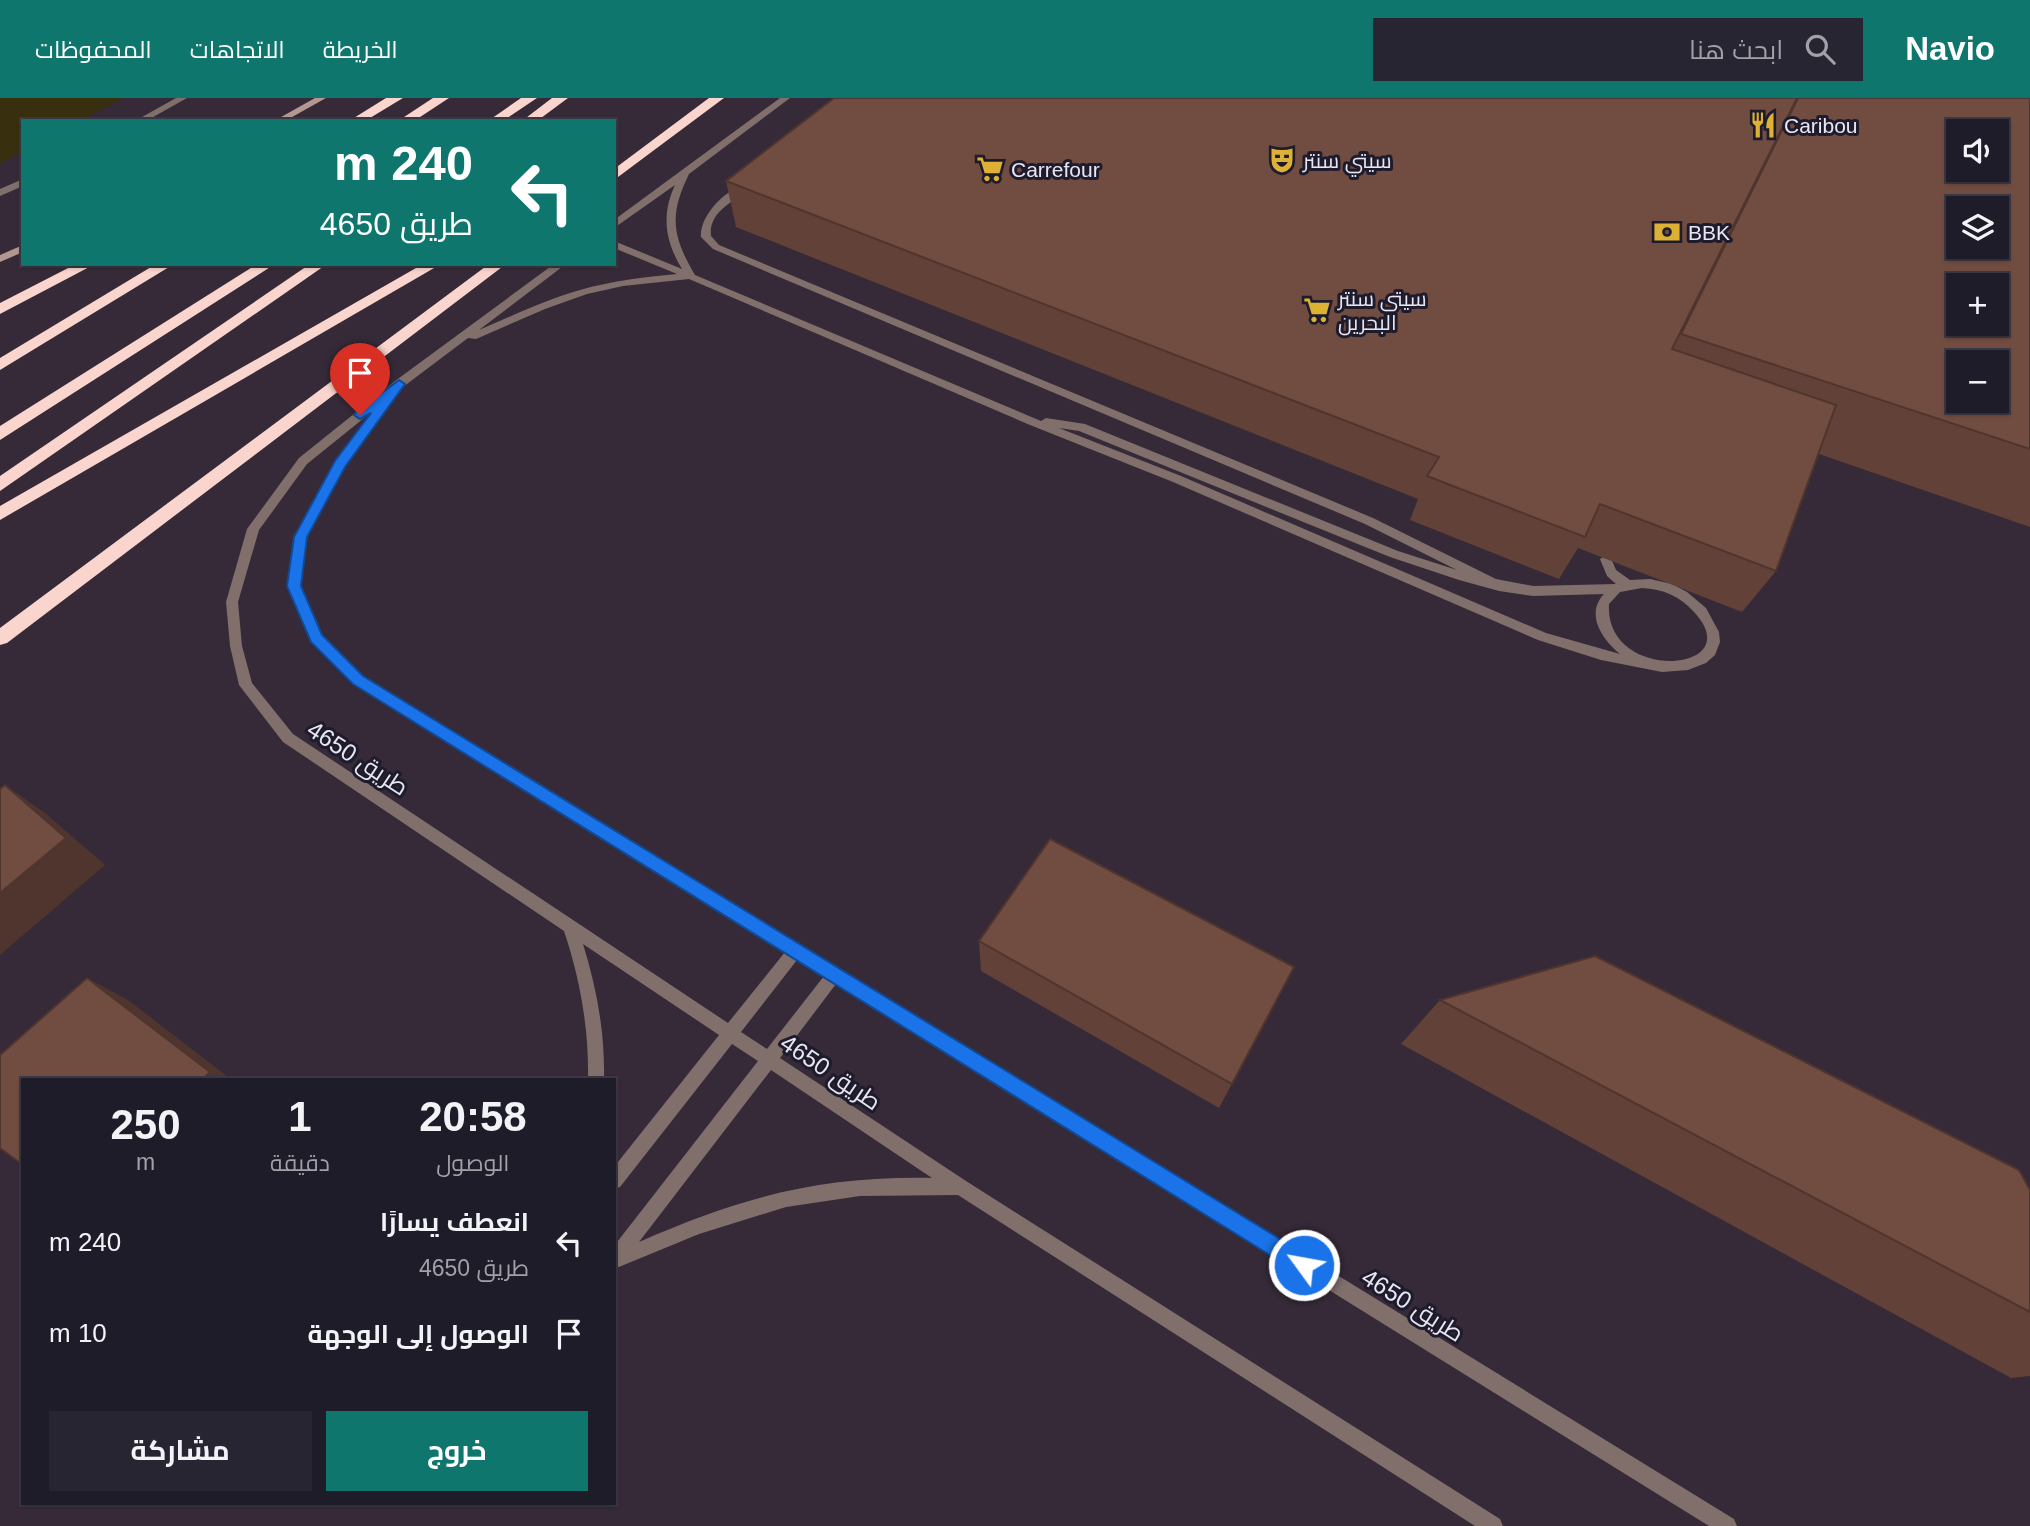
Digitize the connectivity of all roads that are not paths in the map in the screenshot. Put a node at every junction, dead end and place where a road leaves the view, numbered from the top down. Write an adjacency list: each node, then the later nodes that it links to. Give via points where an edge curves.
1 (183, 98): 10 (lane)
2 (322, 98): 11 (main road)
3 (396, 98): 12 (highway)
4 (442, 98): 13 (highway)
5 (530, 98): 14 (highway)
6 (561, 98): 15 (highway)
7 (707, 98): 16 (highway)
8 (717, 98): 18 (highway)
9 (786, 98): 17 (lane)
10 (143, 119)
11 (282, 119)
12 (359, 119)
13 (407, 119)
14 (497, 119)
15 (531, 119)
16 (616, 157)
17 (685, 173): 22 (lane); 33 (lane, via 674,192 669,234)
18 (616, 174)
19 (752, 182): 40 (lane, via 705,222 706,237 716,247)
20 (21, 183): 21 (lane)
21 (0, 194)
22 (616, 224)
23 (616, 245): 33 (lane)
24 (21, 249): 25 (main road)
25 (0, 260)
26 (84, 266): 34 (highway)
27 (164, 266): 36 (highway)
28 (265, 266): 39 (highway)
29 (317, 266): 43 (highway)
30 (431, 266): 44 (highway)
31 (496, 266): 48 (highway)
32 (558, 266): 35 (lane)
33 (691, 276): 35 (lane, via 586,291); 38 (lane)
34 (0, 309)
35 (449, 347): 37 (lane)
36 (0, 365)
37 (399, 384): 50 (lane, طريق 4650, via 303,461 253,529 232,602 246,685 288,738); 51 (lane, طريق 4650, via 340,464 300,537 294,586 316,638 358,680)
38 (1034, 422): 41 (lane, via 1081,427); 42 (lane)
39 (0, 434)
40 (1201, 450): 41 (lane); 46 (lane, via 1391,531)
41 (1187, 468): 42 (lane); 46 (lane, via 1405,558)
42 (1177, 479): 49 (lane, via 1542,637)
43 (0, 485)
44 (0, 514)
45 (1605, 559): 47 (lane)
46 (1499, 586): 47 (lane, via 1533,592)
47 (1622, 587): 49 (lane, via 1603,603 1602,622 1614,641 1635,658); 49 (lane, via 1651,584 1675,590 1697,604 1711,622 1714,641 1706,657 1687,666)
48 (0, 638)
49 (1662, 667)
50 (569, 924): 53 (lane, طريق 4650); 55 (lane, via 589,991)
51 (795, 951): 52 (lane, طريق 4650); 53 (lane)
52 (834, 975): 54 (lane); 61 (lane, طريق 4650)
53 (730, 1031): 54 (lane, طريق 4650); 56 (lane)
54 (770, 1058): 57 (lane, طريق 4650); 58 (lane)
55 (596, 1078)
56 (616, 1178)
57 (960, 1186): 59 (lane, via 845,1189 787,1199 729,1214); 60 (lane, طريق 4650)
58 (616, 1258)
59 (616, 1260)
60 (1493, 1526)
61 (1727, 1526)

